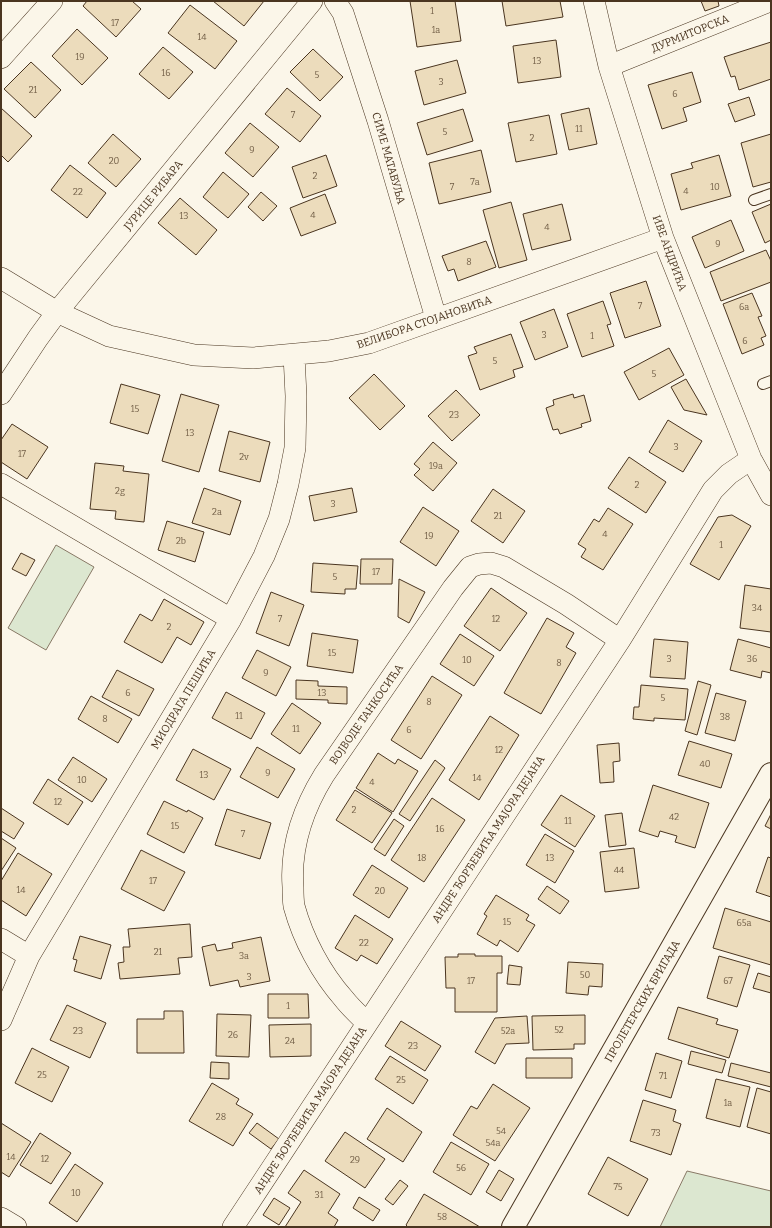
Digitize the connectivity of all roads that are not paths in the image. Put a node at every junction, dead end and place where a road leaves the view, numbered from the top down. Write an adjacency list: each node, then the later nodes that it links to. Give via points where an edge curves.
1 (52, 1): 6 (street)
2 (312, 1): 12 (street, ЈУРИЦЕ РИБАРА)
3 (335, 1): 13 (street, СИМЕ МАТАВУЉА, via 343,13 378,121)
4 (594, 1): 7 (street, ИВЕ АНДРИЋА)
5 (770, 1): 7 (street, ДУРМИТОРСКА)
6 (1, 58)
7 (609, 66): 10 (street, ИВЕ АНДРИЋА)
8 (771, 194): 9 (lane)
9 (754, 200)
10 (663, 238): 13 (street, ВЕЛИБОРА СТОЈАНОВИЋА); 16 (street, ИВЕ АНДРИЋА)
11 (1, 278): 12 (street, ВЕЛИБОРА СТОЈАНОВИЋА)
12 (57, 312): 14 (street, ВЕЛИБОРА СТОЈАНОВИЋА, via 109,336 194,355 253,358); 15 (street, ЈУРИЦЕ РИБАРА)
13 (436, 318): 14 (street, ВЕЛИБОРА СТОЈАНОВИЋА, via 369,343)
14 (294, 355): 19 (street, МИОДРАГА ПЕШИЋА, via 295,448 288,484 279,519 264,556)
15 (1, 394)
16 (751, 459): 18 (street, ИВЕ АНДРИЋА); 20 (street, АНДРЕ ЂОРЂЕВИЋА МАЈОРА ДЕЈАНА, via 729,474 713,490)
17 (1, 484): 19 (street)
18 (771, 495)
19 (231, 619): 23 (street, МИОДРАГА ПЕШИЋА)
20 (620, 640): 25 (street, АНДРЕ ЂОРЂЕВИЋА МАЈОРА ДЕЈАНА); 25 (street, ВОЈВОДЕ ТАНКОСИЋА, via 504,567 491,563 470,567 324,775 312,794 296,843 292,874 294,904 307,942 328,978 344,1000)
21 (771, 774): 29 (street, ПРОЛЕТЕРСКИХ БРИГАДА)
22 (1, 939): 23 (street)
23 (30, 956): 24 (street, МИОДРАГА ПЕШИЋА)
24 (1, 1020)
25 (367, 1023): 28 (street, АНДРЕ ЂОРЂЕВИЋА МАЈОРА ДЕЈАНА)
26 (1, 1218): 27 (street)
27 (16, 1227)
28 (233, 1227)
29 (513, 1227)

